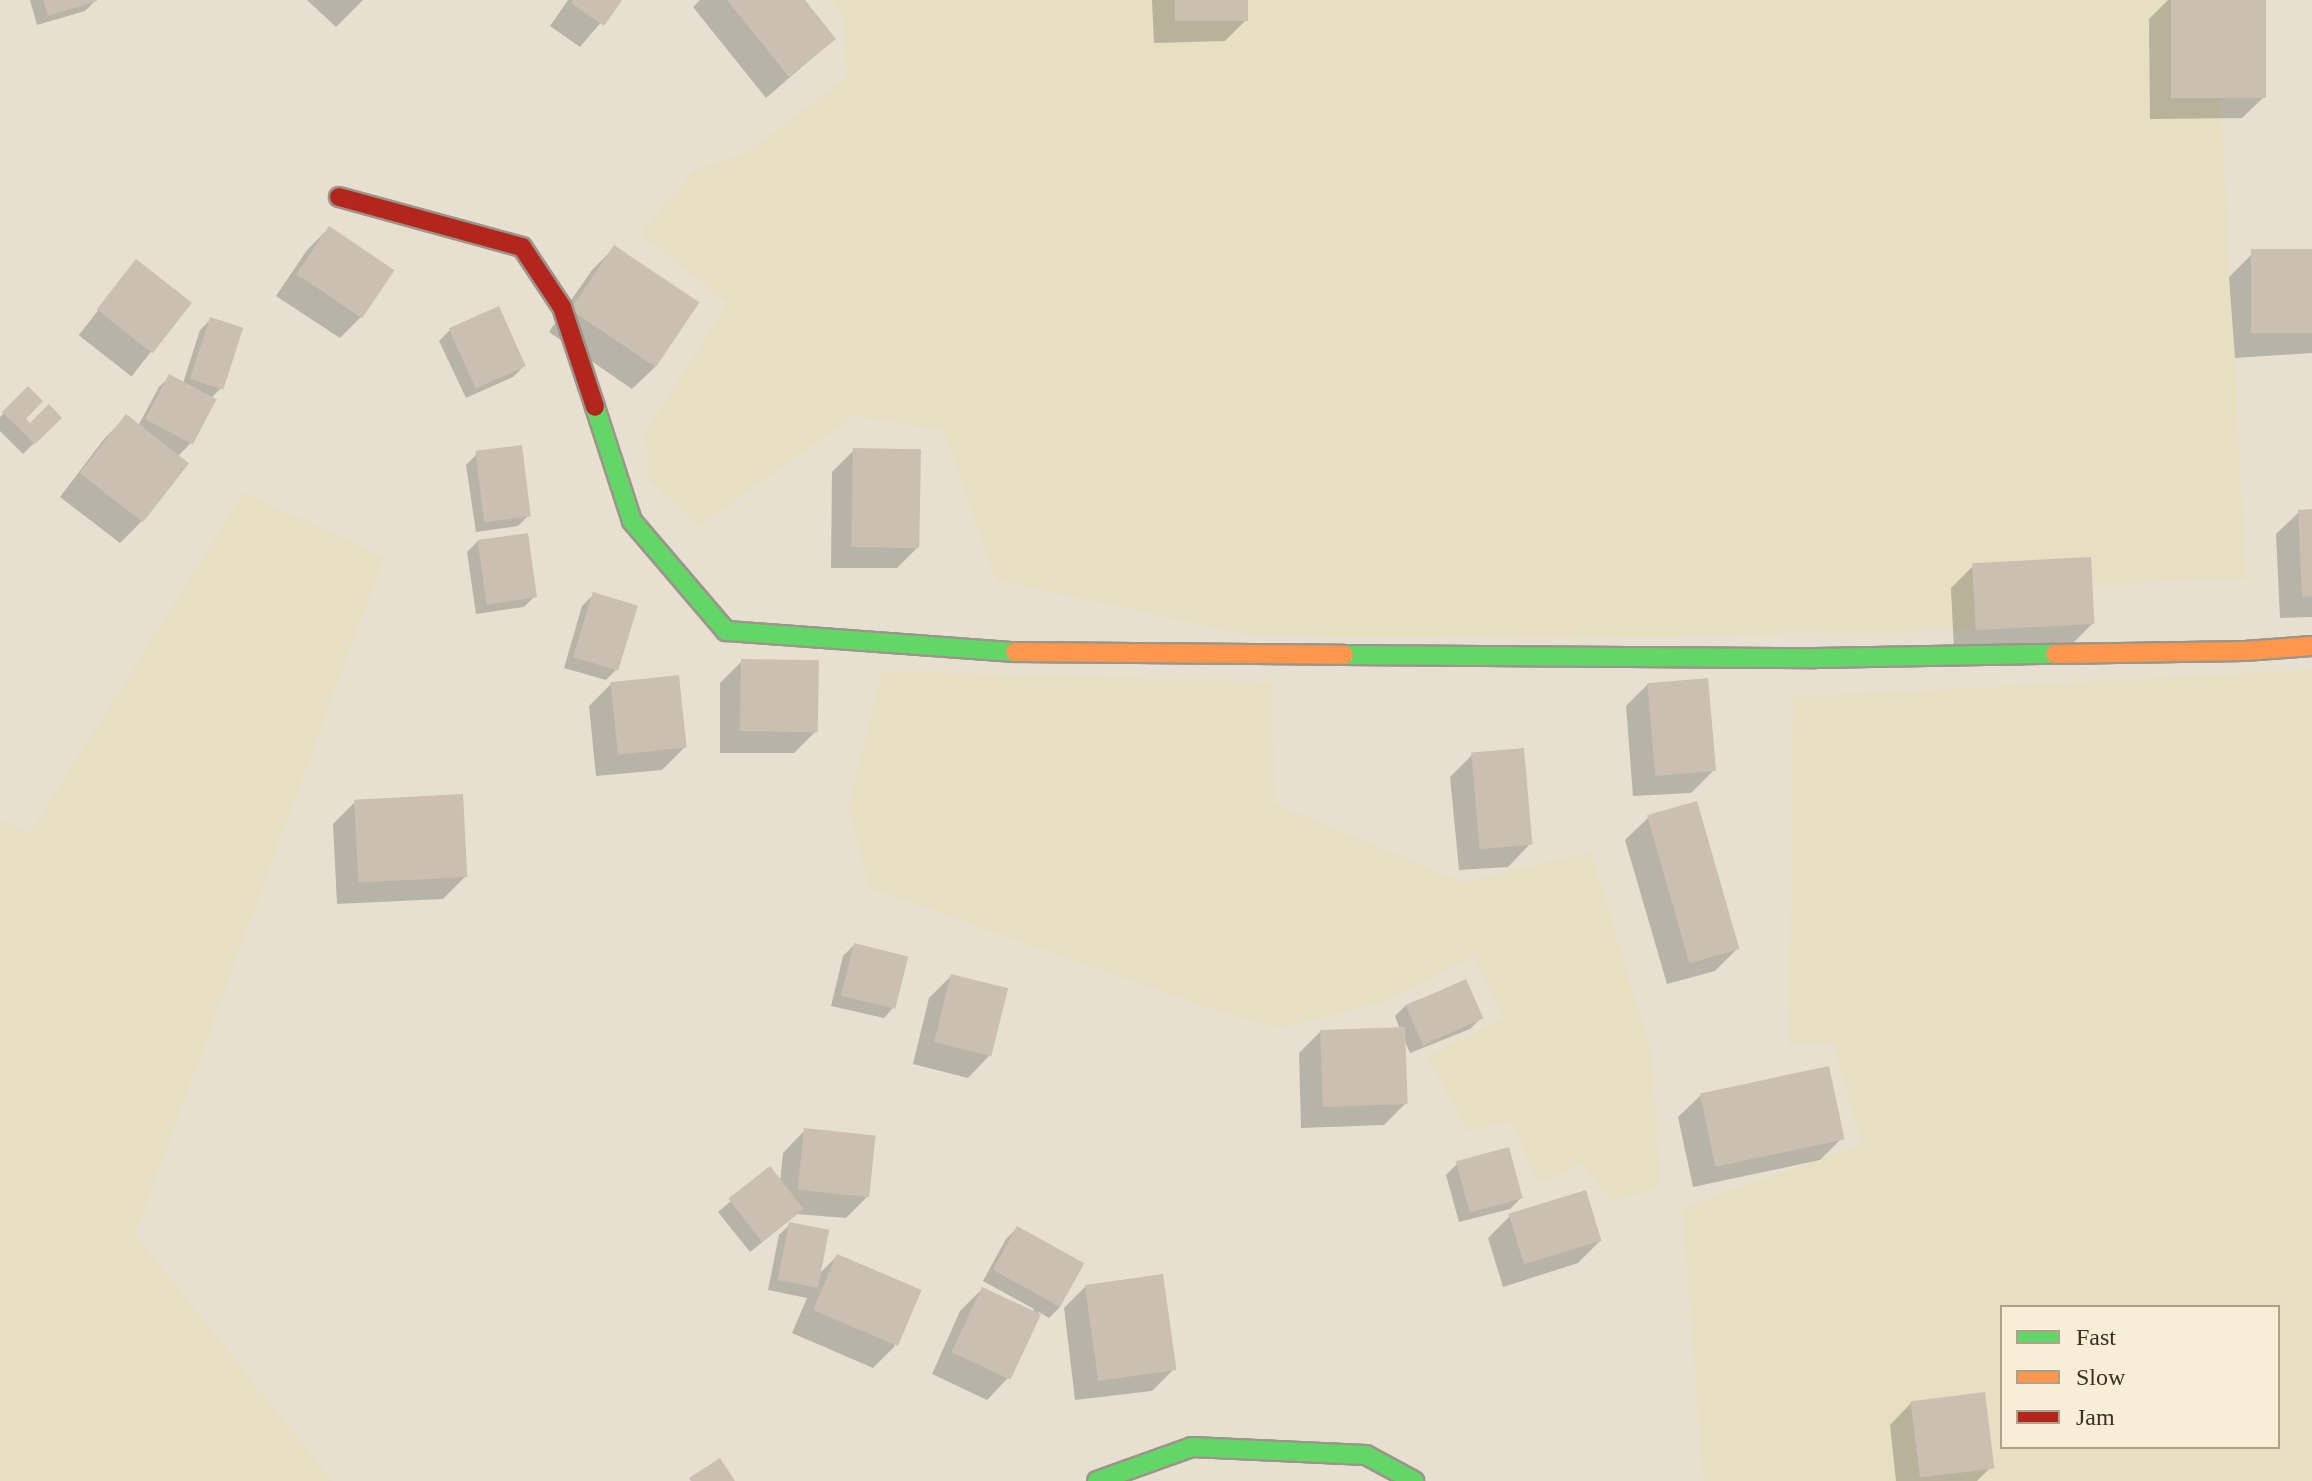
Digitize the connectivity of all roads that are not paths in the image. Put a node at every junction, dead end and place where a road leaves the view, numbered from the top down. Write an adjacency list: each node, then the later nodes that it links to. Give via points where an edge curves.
1 (339, 197): 2 (street, via 522,247 562,307 632,521 726,631 996,652 1816,658)
2 (2312, 646)
3 (1097, 1481): 4 (street, via 1192,1447 1366,1455)
4 (1414, 1481)

